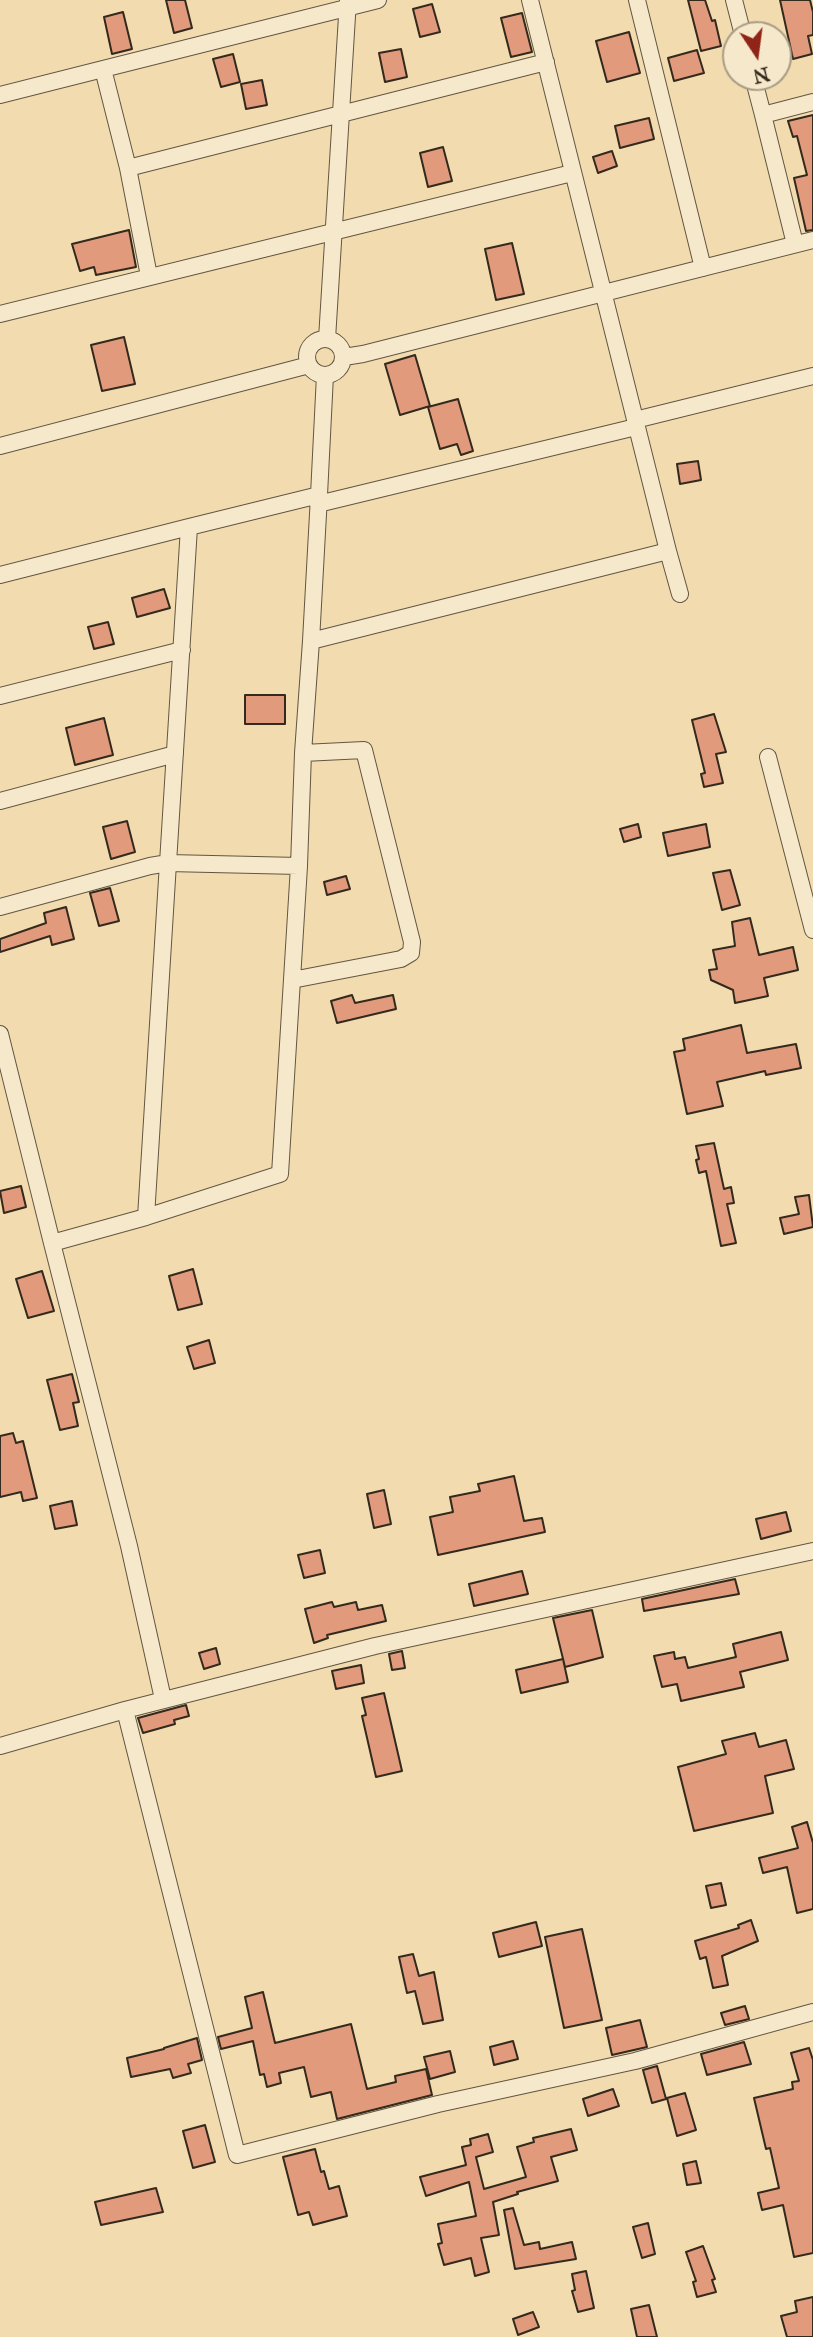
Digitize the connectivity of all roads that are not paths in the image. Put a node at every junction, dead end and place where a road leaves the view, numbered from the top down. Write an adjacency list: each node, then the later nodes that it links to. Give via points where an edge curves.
1 (378, 0): 5 (street)
2 (530, 0): 7 (street)
3 (636, 0): 19 (street)
4 (734, 0): 6 (street)
5 (348, 4): 8 (street); 12 (street)
6 (739, 21)
7 (547, 62): 12 (street); 15 (street)
8 (103, 69): 10 (street); 14 (street)
9 (757, 91): 13 (street)
10 (0, 95)
11 (813, 102): 13 (street)
12 (341, 115): 14 (street); 16 (street)
13 (763, 115): 18 (street)
14 (128, 168): 20 (street)
15 (572, 173): 16 (street); 21 (street)
16 (333, 231): 20 (street); 23 (street)
17 (813, 240): 18 (street)
18 (795, 244): 19 (street)
19 (703, 268): 21 (street)
20 (149, 276): 22 (street)
21 (604, 293): 24 (street); 28 (street)
22 (0, 314)
23 (327, 339): 24 (street, via 335,342); 25 (street, via 310,346)
24 (344, 356): 26 (street, via 335,373)
25 (309, 365): 26 (street); 29 (street)
26 (325, 375): 30 (street)
27 (813, 376): 28 (street)
28 (636, 424): 30 (street); 32 (street)
29 (0, 446)
30 (319, 500): 31 (street); 35 (street)
31 (189, 527): 33 (street); 36 (street)
32 (668, 551): 34 (street); 35 (street)
33 (0, 575)
34 (680, 594)
35 (312, 641): 38 (street)
36 (182, 650): 37 (street); 39 (street)
37 (0, 696)
38 (303, 753): 43 (street); 46 (street, via 364,750 412,942 411,953 401,959)
39 (175, 754): 41 (street); 42 (street)
40 (768, 757): 45 (street)
41 (0, 801)
42 (168, 863): 43 (street); 44 (street); 48 (street)
43 (299, 866): 46 (street)
44 (0, 907)
45 (813, 930)
46 (292, 980): 48 (street, via 280,1174)
47 (0, 1034): 49 (street)
48 (145, 1217): 49 (street)
49 (52, 1243): 51 (street)
50 (813, 1551): 51 (street, via 375,1646)
51 (163, 1699): 52 (street)
52 (125, 1710): 53 (street); 54 (street, via 237,2155 635,2061)
53 (0, 1746)
54 (813, 2012)

